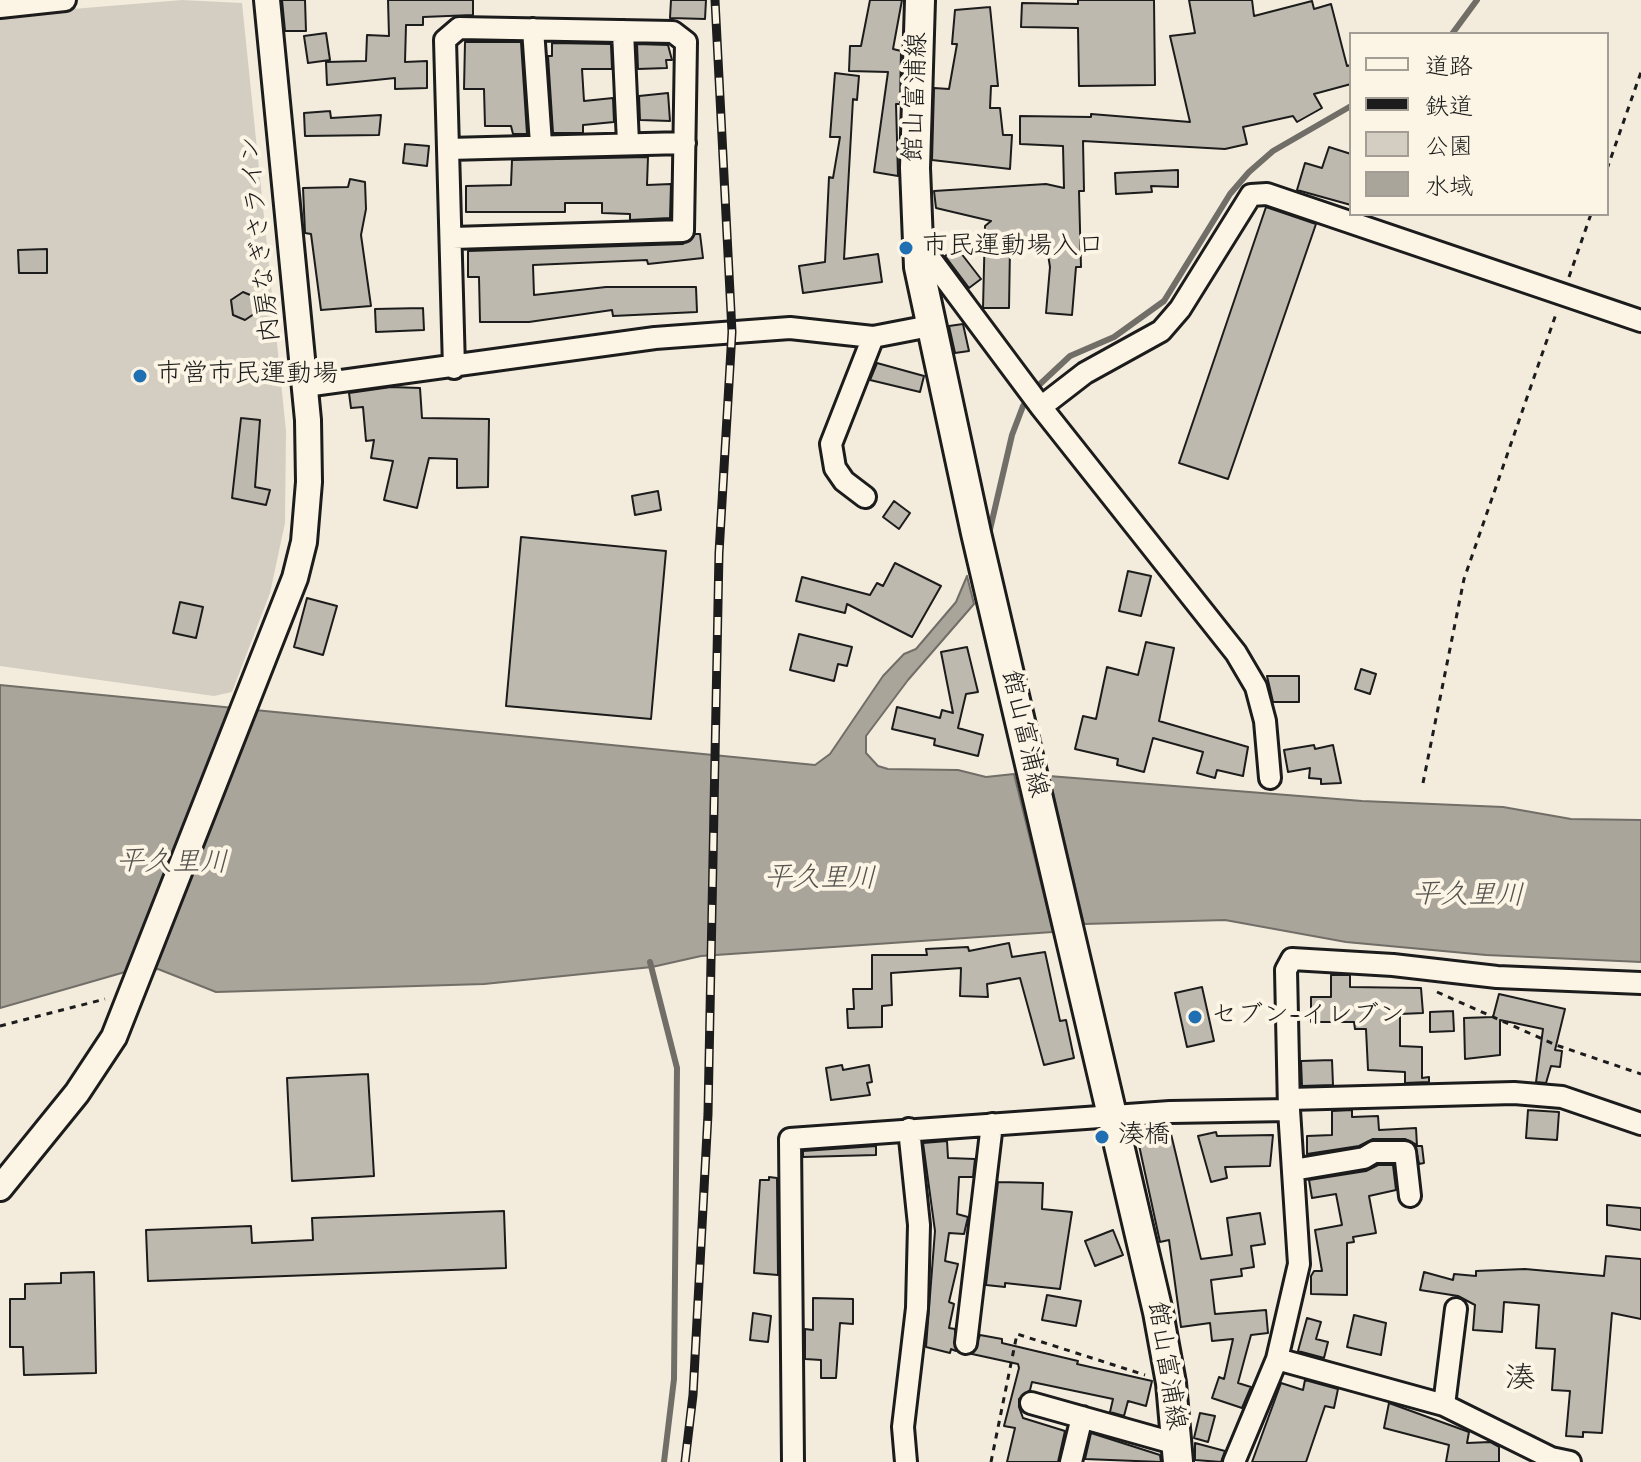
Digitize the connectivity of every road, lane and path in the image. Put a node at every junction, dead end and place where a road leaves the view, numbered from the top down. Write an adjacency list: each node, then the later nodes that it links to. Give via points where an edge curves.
1 (65, 0): 4 (street)
2 (267, 0): 21 (street, 内房なぎさライン)
3 (920, 0): 15 (main road, 館山富浦線)
4 (0, 7)
5 (533, 29): 6 (street); 10 (street); 11 (street, via 459,28 445,40)
6 (623, 31): 8 (street); 9 (street, via 673,32 686,42)
7 (1641, 72): 12 (path)
8 (628, 143): 9 (street); 10 (street)
9 (685, 143): 14 (street, via 683,231)
10 (541, 144): 11 (street)
11 (448, 149): 14 (street)
12 (1609, 163)
13 (1590, 216): 16 (path)
14 (453, 238): 20 (street)
15 (916, 239): 18 (main road, 館山富浦線); 22 (street)
16 (1563, 294): 17 (street); 22 (street, via 1267,194 1251,195 1161,331); 25 (path, via 1464,579)
17 (1641, 321)
18 (930, 326): 19 (street); 32 (main road, 館山富浦線)
19 (873, 337): 20 (street, via 775,329 655,338); 23 (street, via 831,444 835,468)
20 (454, 368): 21 (street)
21 (305, 386): 26 (street, 内房なぎさライン, via 309,482 295,578)
22 (1038, 403): 24 (street, via 1236,653 1256,687)
23 (865, 497)
24 (1270, 778)
25 (1423, 783)
26 (137, 982): 29 (path, via 109,998); 37 (street, 内房なぎさライン, via 114,1037 77,1093)
27 (1641, 983): 31 (street, via 1292,959 1286,970)
28 (1434, 990): 30 (path, via 1556,1045)
29 (0, 1026)
30 (1641, 1074)
31 (1289, 1104): 32 (street); 34 (street, via 1514,1093 1562,1097); 36 (street)
32 (1113, 1117): 33 (street); 42 (main road, 館山富浦線)
33 (992, 1124): 35 (street); 40 (street)
34 (1641, 1124)
35 (909, 1129): 47 (street, via 790,1139); 48 (street, via 919,1225 917,1308 903,1427)
36 (1293, 1170): 38 (street, via 1374,1152 1405,1152); 41 (street, via 1299,1264)
37 (0, 1188)
38 (1410, 1196)
39 (1456, 1309): 44 (street)
40 (966, 1343)
41 (1277, 1359): 44 (street); 51 (street)
42 (1171, 1383): 46 (main road, 館山富浦線); 49 (path, via 1017,1334)
43 (1031, 1403): 45 (street)
44 (1444, 1405): 52 (street, via 1551,1458)
45 (1082, 1417): 46 (street); 50 (street)
46 (1178, 1453)
47 (793, 1462)
48 (906, 1462)
49 (991, 1462)
50 (1071, 1462)
51 (1234, 1462)
52 (1570, 1462)

